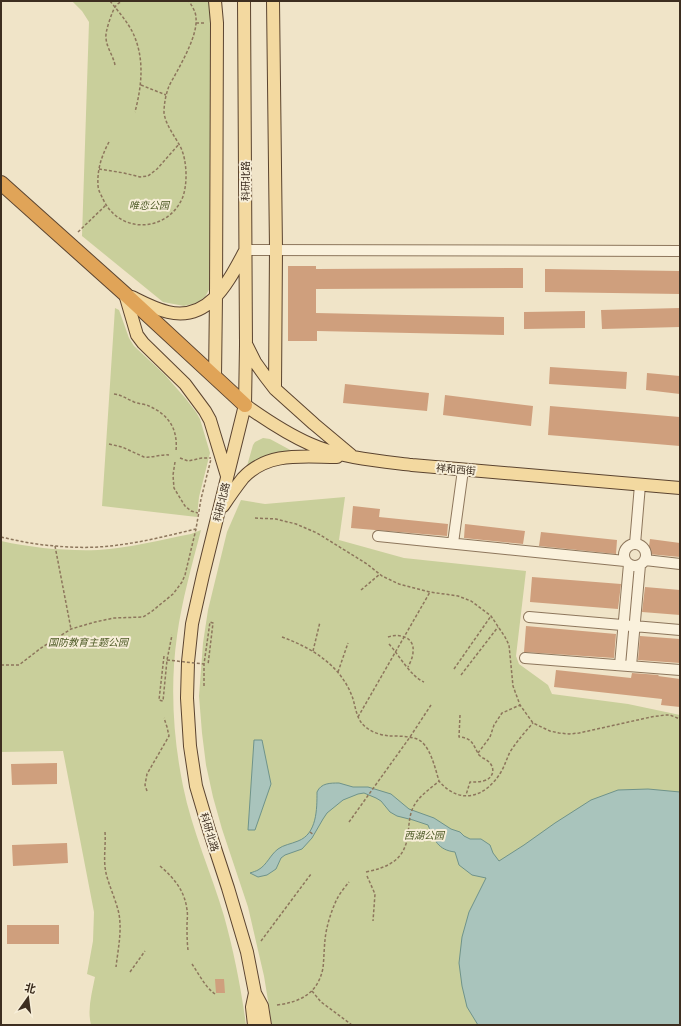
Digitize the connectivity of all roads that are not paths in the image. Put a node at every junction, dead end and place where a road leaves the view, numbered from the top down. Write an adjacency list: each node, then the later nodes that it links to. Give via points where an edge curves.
1 (215, 1): 9 (main road)
2 (244, 1): 6 (main road, 科研北路)
3 (273, 1): 5 (main road)
4 (1, 182): 8 (highway)
5 (276, 249): 6 (street); 7 (street); 12 (main road)
6 (246, 250): 9 (main road, via 227,284); 10 (main road, 科研北路)
7 (680, 251)
8 (125, 294): 9 (main road, via 157,309 182,314 202,308); 11 (highway); 16 (main road, via 137,335 185,384 206,411)
9 (216, 297): 11 (main road)
10 (246, 345): 12 (main road); 13 (main road, 科研北路)
11 (215, 377): 13 (highway)
12 (275, 389): 14 (main road)
13 (245, 405): 14 (main road, 祥和西街, via 269,422 311,445); 16 (main road, 科研北路)
14 (354, 457): 15 (main road, 祥和西街); 19 (main road, via 273,459 243,478)
15 (463, 470): 17 (main road, 祥和西街); 21 (street)
16 (228, 476): 19 (main road, 科研北路)
17 (640, 485): 18 (main road, 祥和西街); 22 (street)
18 (680, 488)
19 (219, 512): 34 (main road, 科研北路, via 192,624 188,654 190,746 196,786 248,952)
20 (378, 536): 21 (street)
21 (453, 543): 23 (street)
22 (635, 544): 23 (street, via 625,550 624,557); 24 (street, via 644,548 646,555)
23 (627, 563): 24 (street, via 635,566); 27 (street)
24 (642, 563): 25 (street); 28 (street)
25 (680, 564)
26 (529, 617): 27 (street)
27 (623, 625): 28 (street); 31 (street)
28 (634, 626): 29 (street); 32 (street)
29 (680, 630)
30 (525, 658): 31 (street)
31 (620, 665): 32 (street)
32 (630, 666): 33 (street)
33 (680, 670)
34 (255, 993): 35 (main road, 科研北路, via 252,1007); 36 (main road, 科研北路, via 262,1006)
35 (254, 1025)
36 (265, 1025)

